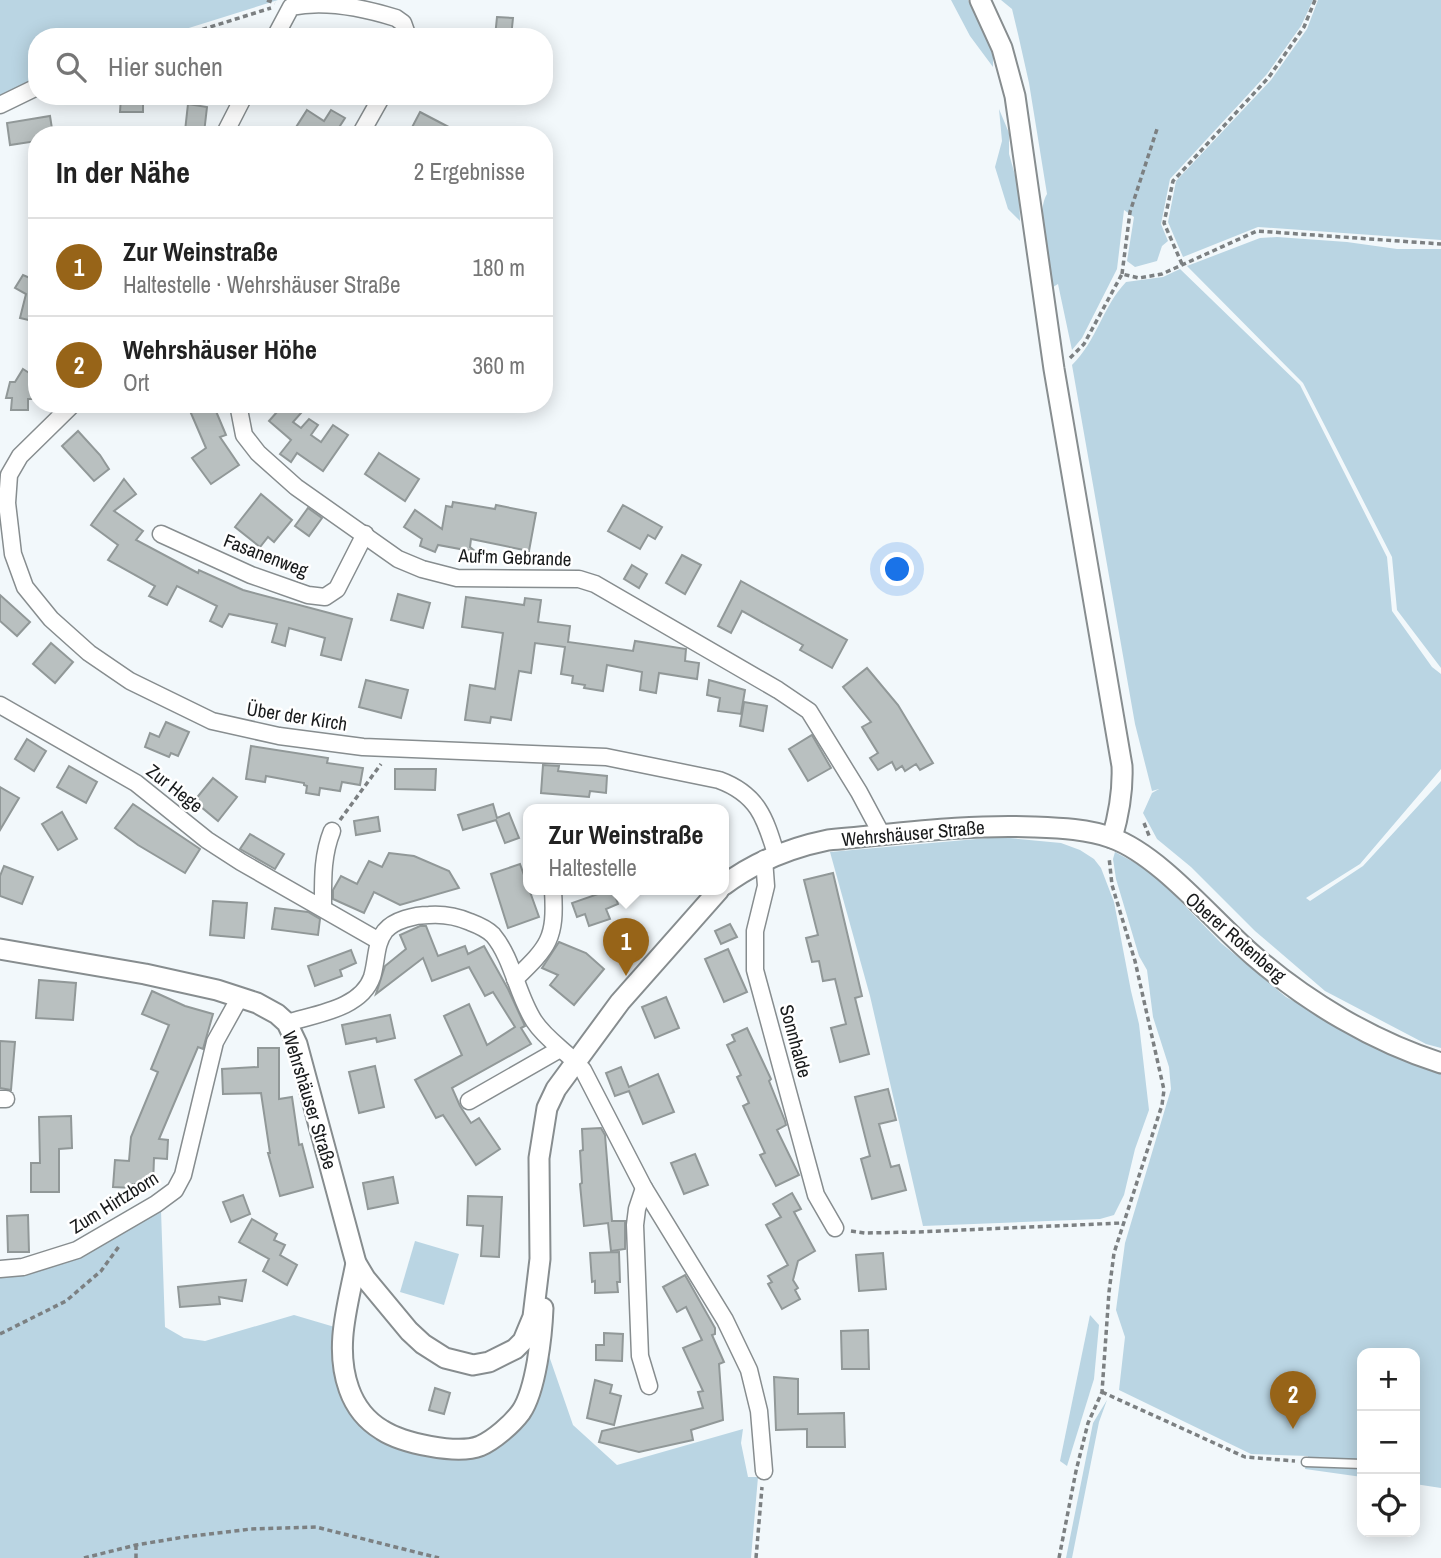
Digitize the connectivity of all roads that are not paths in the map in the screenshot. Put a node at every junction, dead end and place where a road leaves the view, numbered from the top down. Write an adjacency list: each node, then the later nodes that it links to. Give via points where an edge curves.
1 (981, 0): 17 (street, via 1002,48 1015,96 1054,369 1122,765 1118,820)
2 (280, 28): 3 (street, via 291,7 306,3 380,13)
3 (404, 28)
4 (28, 91): 5 (street)
5 (0, 105)
6 (239, 105): 8 (street)
7 (377, 105): 9 (street)
8 (229, 126)
9 (365, 126)
10 (64, 413): 18 (street, Über der Kirch, via 20,456 8,482 8,526 18,573 51,619 130,681 212,721 279,736 363,747 606,757 719,780 736,786 760,810)
11 (240, 413): 13 (street, Auf'm Gebrande, via 244,435 258,453 296,487)
12 (161, 534): 13 (street, Fasanenweg, via 251,575 325,597 337,589)
13 (365, 534): 16 (street, Auf'm Gebrande, via 398,559 449,576 579,579 595,584 687,637 809,710)
14 (0, 705): 22 (street, Zur Hege, via 136,783 207,840)
15 (332, 831): 22 (street, via 323,864)
16 (882, 835): 17 (street, Wehrshäuser Straße, via 1011,826 1077,830); 18 (street, Wehrshäuser Straße, via 828,840)
17 (1112, 838): 29 (street, Oberer Rotenberg, via 1152,860 1284,980 1366,1033)
18 (770, 856): 19 (street, Wehrshäuser Straße); 32 (street, Sonnhalde, via 755,931 755,970 816,1195)
19 (729, 882)
20 (553, 895): 25 (street, via 549,942)
21 (715, 895): 28 (street, Wehrshäuser Straße)
22 (323, 907): 23 (street, Zur Hege)
23 (379, 941): 25 (street, via 387,928 400,921 426,915 458,917 492,933); 27 (street, via 371,980 361,994 317,1016)
24 (0, 949): 26 (street, Wehrshäuser Straße, via 156,976)
25 (515, 979): 28 (street, via 533,1019)
26 (240, 997): 27 (street, Wehrshäuser Straße, via 269,1009); 35 (street, Zum Hirtzborn, via 215,1042 183,1174 175,1190 77,1250 23,1267)
27 (287, 1023): 34 (street, Wehrshäuser Straße, via 306,1073)
28 (568, 1055): 30 (street); 31 (street, via 588,1080); 33 (street, Wehrshäuser Straße, via 547,1108 542,1135)
29 (1441, 1063)
30 (469, 1101)
31 (644, 1188): 36 (street, via 637,1209 636,1238 639,1356); 39 (street, via 725,1320 750,1370)
32 (835, 1228)
33 (540, 1259): 34 (street, Wehrshäuser Straße, via 533,1317 523,1341 489,1362 473,1365 445,1357 415,1337); 34 (street, Wehrshäuser Straße, via 544,1283 541,1339 526,1402 489,1441 450,1450 383,1431 363,1414 350,1391 341,1345)
34 (356, 1263)
35 (0, 1269)
36 (649, 1386)
37 (1307, 1462): 38 (lane)
38 (1357, 1464)
39 (764, 1471)

